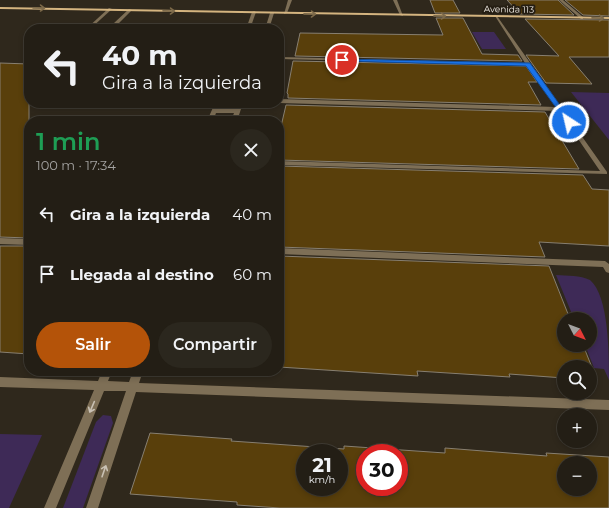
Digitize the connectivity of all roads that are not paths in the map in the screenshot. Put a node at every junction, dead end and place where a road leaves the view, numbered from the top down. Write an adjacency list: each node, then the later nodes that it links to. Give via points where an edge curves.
1 (290, 0): 9 (street)
2 (395, 0): 10 (street)
3 (561, 0): 12 (street)
4 (0, 8): 5 (main road, Avenida 113, one-way to 5)
5 (110, 9): 6 (main road, Avenida 113); 14 (street)
6 (130, 10): 7 (main road, Avenida 113, one-way to 7); 15 (street)
7 (254, 12): 8 (main road, Avenida 113); 16 (street)
8 (272, 13): 9 (main road, Avenida 113); 17 (street)
9 (285, 13): 10 (main road, Avenida 113, one-way to 10)
10 (402, 15): 11 (main road, Avenida 113, one-way to 11)
11 (496, 17): 12 (main road, Avenida 113); 19 (street)
12 (582, 18): 13 (main road, Avenida 113, one-way to 13)
13 (609, 18)
14 (94, 24)
15 (115, 24)
16 (250, 24)
17 (269, 24)
18 (284, 58): 19 (street)
19 (528, 64): 23 (street)
20 (284, 101): 23 (street)
21 (216, 108): 24 (street)
22 (238, 108): 25 (street)
23 (560, 109): 28 (street, via 605,173)
24 (214, 111): 25 (street); 26 (street)
25 (237, 111): 27 (street)
26 (212, 116)
27 (236, 116)
28 (284, 163)
29 (0, 241): 30 (street)
30 (24, 242)
31 (284, 251): 32 (street, via 605,264)
32 (609, 270)
33 (105, 376): 36 (street)
34 (136, 376): 37 (street)
35 (0, 382): 36 (street)
36 (101, 386): 37 (street); 39 (street, one-way to 39)
37 (133, 386): 38 (street); 40 (street, one-way to 37)
38 (609, 405)
39 (50, 508)
40 (92, 508)

